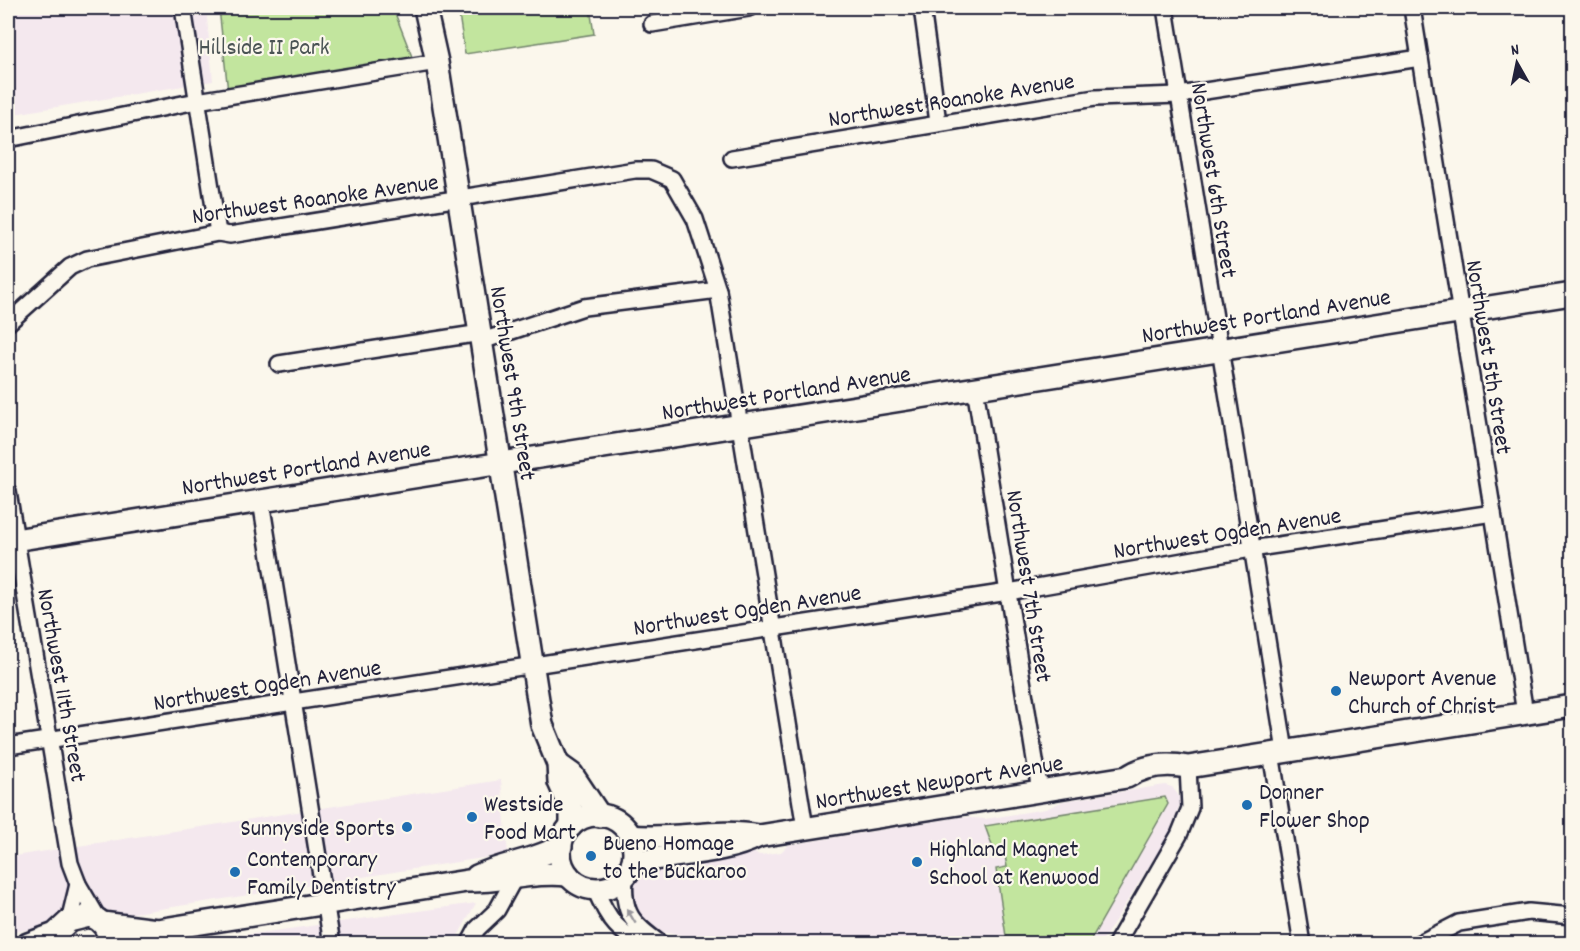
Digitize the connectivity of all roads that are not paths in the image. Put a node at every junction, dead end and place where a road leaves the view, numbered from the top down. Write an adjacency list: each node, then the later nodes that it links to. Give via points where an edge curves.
1 (183, 8): 11 (street)
2 (425, 8): 9 (street, Northwest 9th Street)
3 (749, 8): 7 (street)
4 (922, 8): 12 (street)
5 (1165, 8): 10 (street, Northwest 6th Street)
6 (1412, 8): 8 (street, Northwest 5th Street)
7 (652, 24)
8 (1420, 58): 10 (street, Northwest Roanoke Avenue); 19 (street, Northwest 5th Street)
9 (437, 62): 11 (street); 15 (street, Northwest 9th Street)
10 (1179, 95): 12 (street, Northwest Roanoke Avenue, via 1095,98); 22 (street, Northwest 6th Street)
11 (197, 101): 13 (street); 16 (street)
12 (938, 122): 14 (street, Northwest Roanoke Avenue)
13 (8, 139)
14 (732, 158)
15 (458, 200): 16 (street, Northwest Roanoke Avenue, via 230,236); 17 (street, Northwest Roanoke Avenue, via 651,170 672,179 690,209); 21 (street, Northwest 9th Street)
16 (218, 233): 20 (street, Northwest Roanoke Avenue, via 87,259 70,267)
17 (718, 290): 21 (street, via 584,307); 25 (street)
18 (1572, 294): 19 (street, Northwest Portland Avenue)
19 (1459, 310): 22 (street, Northwest Portland Avenue); 29 (street, Northwest 5th Street)
20 (8, 323)
21 (481, 337): 23 (street); 26 (street, Northwest 9th Street)
22 (1220, 349): 24 (street, Northwest Portland Avenue); 31 (street, Northwest 6th Street)
23 (279, 364)
24 (975, 388): 25 (street, Northwest Portland Avenue); 32 (street, Northwest 7th Street)
25 (740, 425): 26 (street, Northwest Portland Avenue); 33 (street)
26 (501, 461): 28 (street, Northwest Portland Avenue); 34 (street, Northwest 9th Street)
27 (8, 492): 30 (street, Northwest 11th Street)
28 (261, 501): 30 (street, Northwest Portland Avenue); 35 (street)
29 (1493, 513): 31 (street, Northwest Ogden Avenue); 37 (street, Northwest 5th Street)
30 (11, 540): 38 (street, Northwest 11th Street)
31 (1251, 549): 32 (street, Northwest Ogden Avenue); 40 (street, Northwest 6th Street)
32 (1008, 592): 33 (street, Northwest Ogden Avenue); 43 (street, Northwest 7th Street)
33 (773, 626): 34 (street, Northwest Ogden Avenue); 46 (street)
34 (532, 666): 35 (street, Northwest Ogden Avenue); 41 (street, Northwest 9th Street, via 542,725)
35 (293, 702): 38 (street, Northwest Ogden Avenue); 56 (street)
36 (1572, 706): 37 (street, Northwest Newport Avenue)
37 (1525, 713): 40 (street, Northwest Newport Avenue)
38 (51, 740): 39 (street, Northwest Ogden Avenue); 54 (street, Northwest 11th Street, via 70,863)
39 (8, 746)
40 (1279, 752): 42 (street, Northwest Newport Avenue); 69 (street, Northwest 6th Street)
41 (558, 764): 44 (street, Northwest 9th Street, via 572,774); 45 (street, Northwest 9th Street, via 559,782 571,809)
42 (1188, 767): 43 (street, Northwest Newport Avenue, via 1174,777 1142,782 1127,777); 68 (street, via 1191,796 1179,835)
43 (1040, 791): 46 (street, Northwest Newport Avenue)
44 (600, 816): 45 (street, via 582,819); 47 (street, via 618,822)
45 (571, 826): 49 (street)
46 (805, 828): 48 (street, Northwest Newport Avenue)
47 (630, 836): 48 (street, Northwest Newport Avenue, via 657,839 735,831); 50 (street, via 633,845)
48 (759, 836): 50 (street, Northwest Newport Avenue, via 738,847 658,857)
49 (561, 846): 51 (street, via 562,864); 53 (street)
50 (628, 870): 55 (street, via 611,886); 67 (street, one-way to 50, via 629,916 623,894)
51 (568, 875): 52 (street); 55 (street)
52 (514, 879): 53 (street); 65 (street, via 491,918 477,929)
53 (467, 881): 56 (street)
54 (78, 884): 58 (street, Northwest 11th Street); 59 (street)
55 (595, 889): 66 (street, via 608,917 621,932)
56 (325, 904): 60 (street); 64 (street)
57 (1572, 916): 70 (street, via 1529,912 1459,923)
58 (100, 921): 59 (street, via 81,916); 60 (street); 62 (street)
59 (64, 926): 61 (street)
60 (157, 930): 63 (street)
61 (28, 944)
62 (109, 944)
63 (126, 944)
64 (332, 944)
65 (469, 944)
66 (652, 944)
67 (661, 944)
68 (1116, 944)
69 (1302, 944)
70 (1418, 944)

